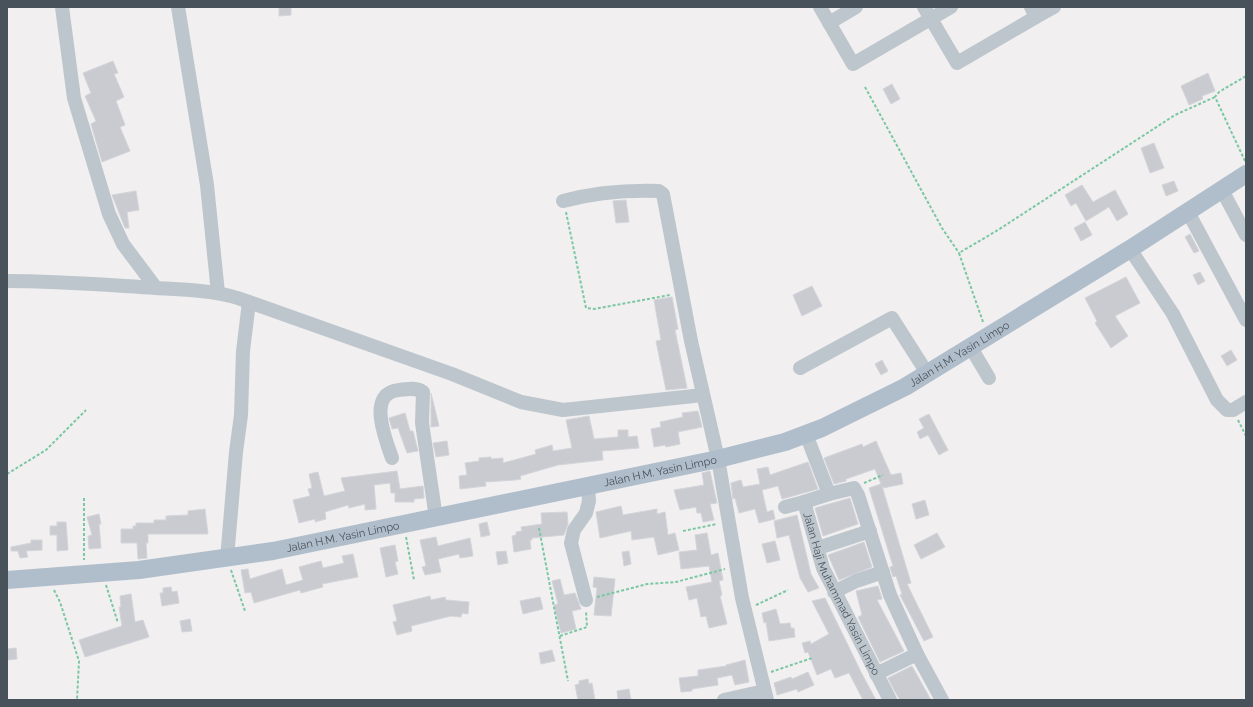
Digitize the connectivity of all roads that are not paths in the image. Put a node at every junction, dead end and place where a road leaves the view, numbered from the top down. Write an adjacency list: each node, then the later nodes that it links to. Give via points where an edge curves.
1 (62, 7): 17 (street, via 74,98 107,208 123,244)
2 (179, 7): 18 (street, via 207,185)
3 (820, 7): 9 (street)
4 (856, 7): 9 (street)
5 (951, 7): 8 (street)
6 (1054, 7): 7 (street)
7 (1034, 12): 8 (street, via 957,63)
8 (928, 13): 9 (street, via 853,64)
9 (829, 23)
10 (1246, 174): 11 (main road, Jalan H.M. Yasin Limpo)
11 (1222, 190): 13 (main road, Jalan H.M. Yasin Limpo); 14 (street)
12 (563, 201): 25 (street, via 598,195 662,192)
13 (1188, 212): 15 (main road, Jalan H.M. Yasin Limpo); 20 (street)
14 (1246, 235)
15 (1130, 249): 21 (main road, Jalan H.M. Yasin Limpo); 26 (street, via 1173,314 1217,400 1227,410 1233,410)
16 (7, 281): 17 (street, via 55,281)
17 (156, 288): 18 (street)
18 (218, 293): 19 (street)
19 (249, 302): 25 (street, via 452,374 521,402 568,409); 37 (street)
20 (1246, 320)
21 (970, 346): 23 (main road, Jalan H.M. Yasin Limpo); 24 (street)
22 (800, 368): 23 (street, via 892,318)
23 (927, 373): 27 (main road, Jalan H.M. Yasin Limpo)
24 (989, 378)
25 (703, 395): 29 (street)
26 (1246, 402)
27 (806, 434): 29 (main road, Jalan H.M. Yasin Limpo); 31 (street)
28 (392, 458): 34 (street, via 381,422 381,403 386,394 393,390 419,389 423,392 424,398 422,423)
29 (718, 459): 30 (main road, Jalan H.M. Yasin Limpo); 44 (street, via 742,598)
30 (588, 485): 34 (main road, Jalan H.M. Yasin Limpo); 41 (street, via 589,501 586,513 574,530 570,543)
31 (829, 494): 32 (street, Jalan Haji Muhammad Yasin Limpo); 35 (street, via 854,488)
32 (804, 502): 33 (street); 36 (street, Jalan Haji Muhammad Yasin Limpo)
33 (785, 507)
34 (436, 518): 37 (main road, Jalan H.M. Yasin Limpo)
35 (870, 531): 36 (street); 38 (street)
36 (818, 548): 40 (street, Jalan Haji Muhammad Yasin Limpo, via 823,568)
37 (227, 558): 39 (main road, Jalan H.M. Yasin Limpo)
38 (883, 572): 40 (street); 42 (street, via 890,595)
39 (7, 580)
40 (834, 592): 43 (street, Jalan Haji Muhammad Yasin Limpo)
41 (586, 600)
42 (917, 654): 43 (street); 47 (street)
43 (876, 674): 46 (street, Jalan Haji Muhammad Yasin Limpo)
44 (765, 696): 45 (street)
45 (724, 700)
46 (890, 700)
47 (942, 700)

